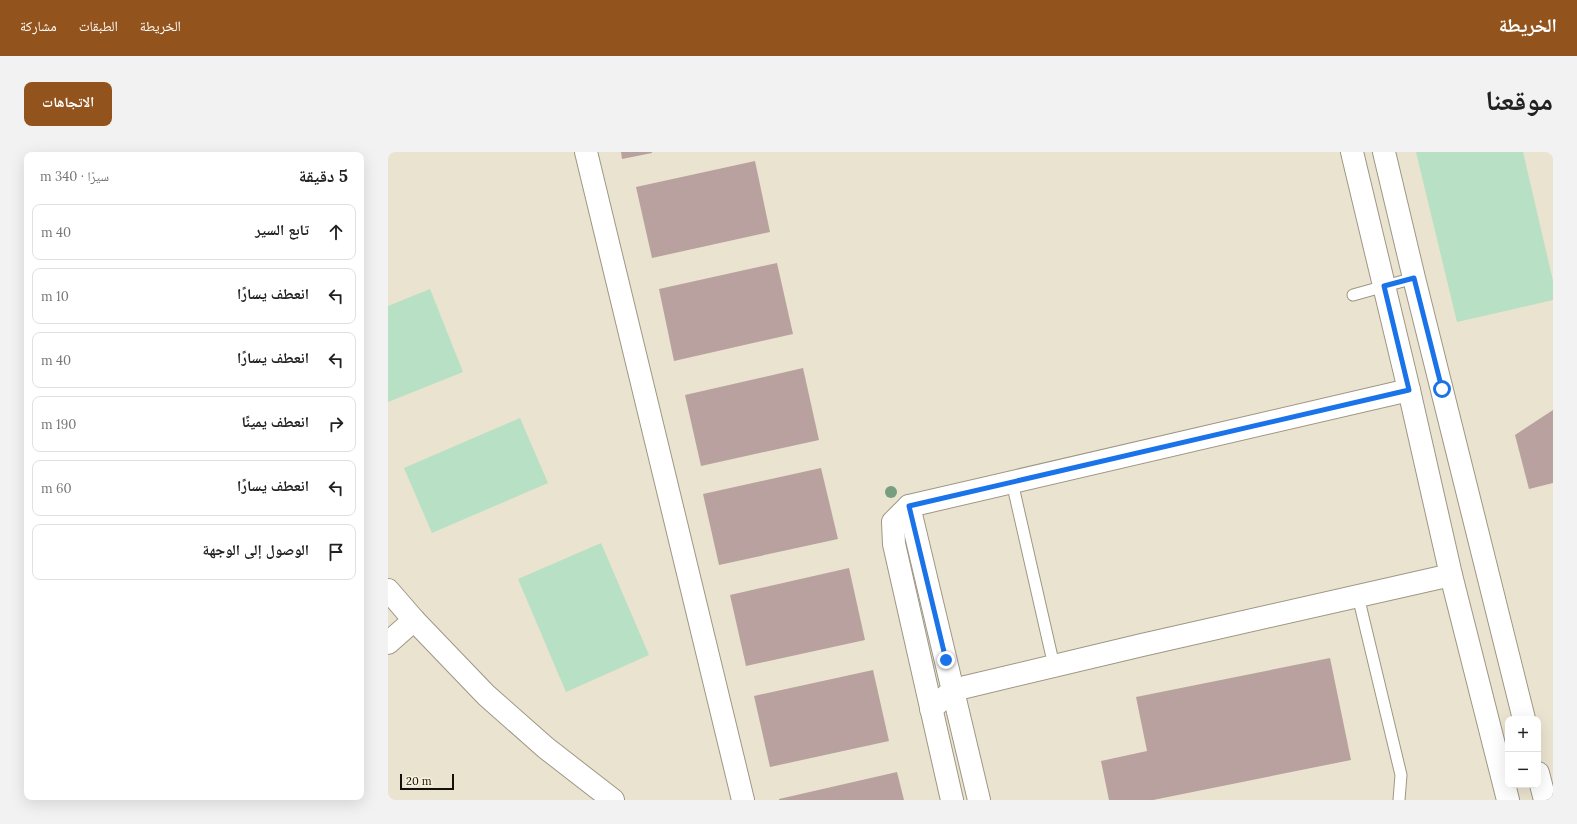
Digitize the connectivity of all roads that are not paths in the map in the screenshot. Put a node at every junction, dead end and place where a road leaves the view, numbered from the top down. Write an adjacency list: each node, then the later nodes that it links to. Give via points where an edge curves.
1 (586, 152): 20 (street)
2 (1352, 152): 5 (street)
3 (1384, 152): 4 (street)
4 (1414, 278): 5 (lane); 18 (street)
5 (1384, 286): 6 (lane); 7 (street)
6 (1353, 295)
7 (1409, 390): 8 (street); 10 (street)
8 (1012, 482): 9 (street); 15 (lane)
9 (909, 506): 16 (street); 17 (street, via 893,522 894,544)
10 (1451, 575): 12 (street); 25 (street)
11 (388, 590): 13 (street)
12 (1358, 596): 15 (street); 24 (lane, via 1400,775)
13 (414, 620): 14 (street); 21 (street, via 486,695 546,748)
14 (388, 643)
15 (1054, 666): 16 (street)
16 (953, 690): 17 (street); 23 (street)
17 (931, 709): 22 (street)
18 (1523, 716)
19 (1541, 785): 26 (street)
20 (738, 796)
21 (614, 800)
22 (952, 800)
23 (980, 800)
24 (1399, 800)
25 (1508, 800)
26 (1545, 800)

